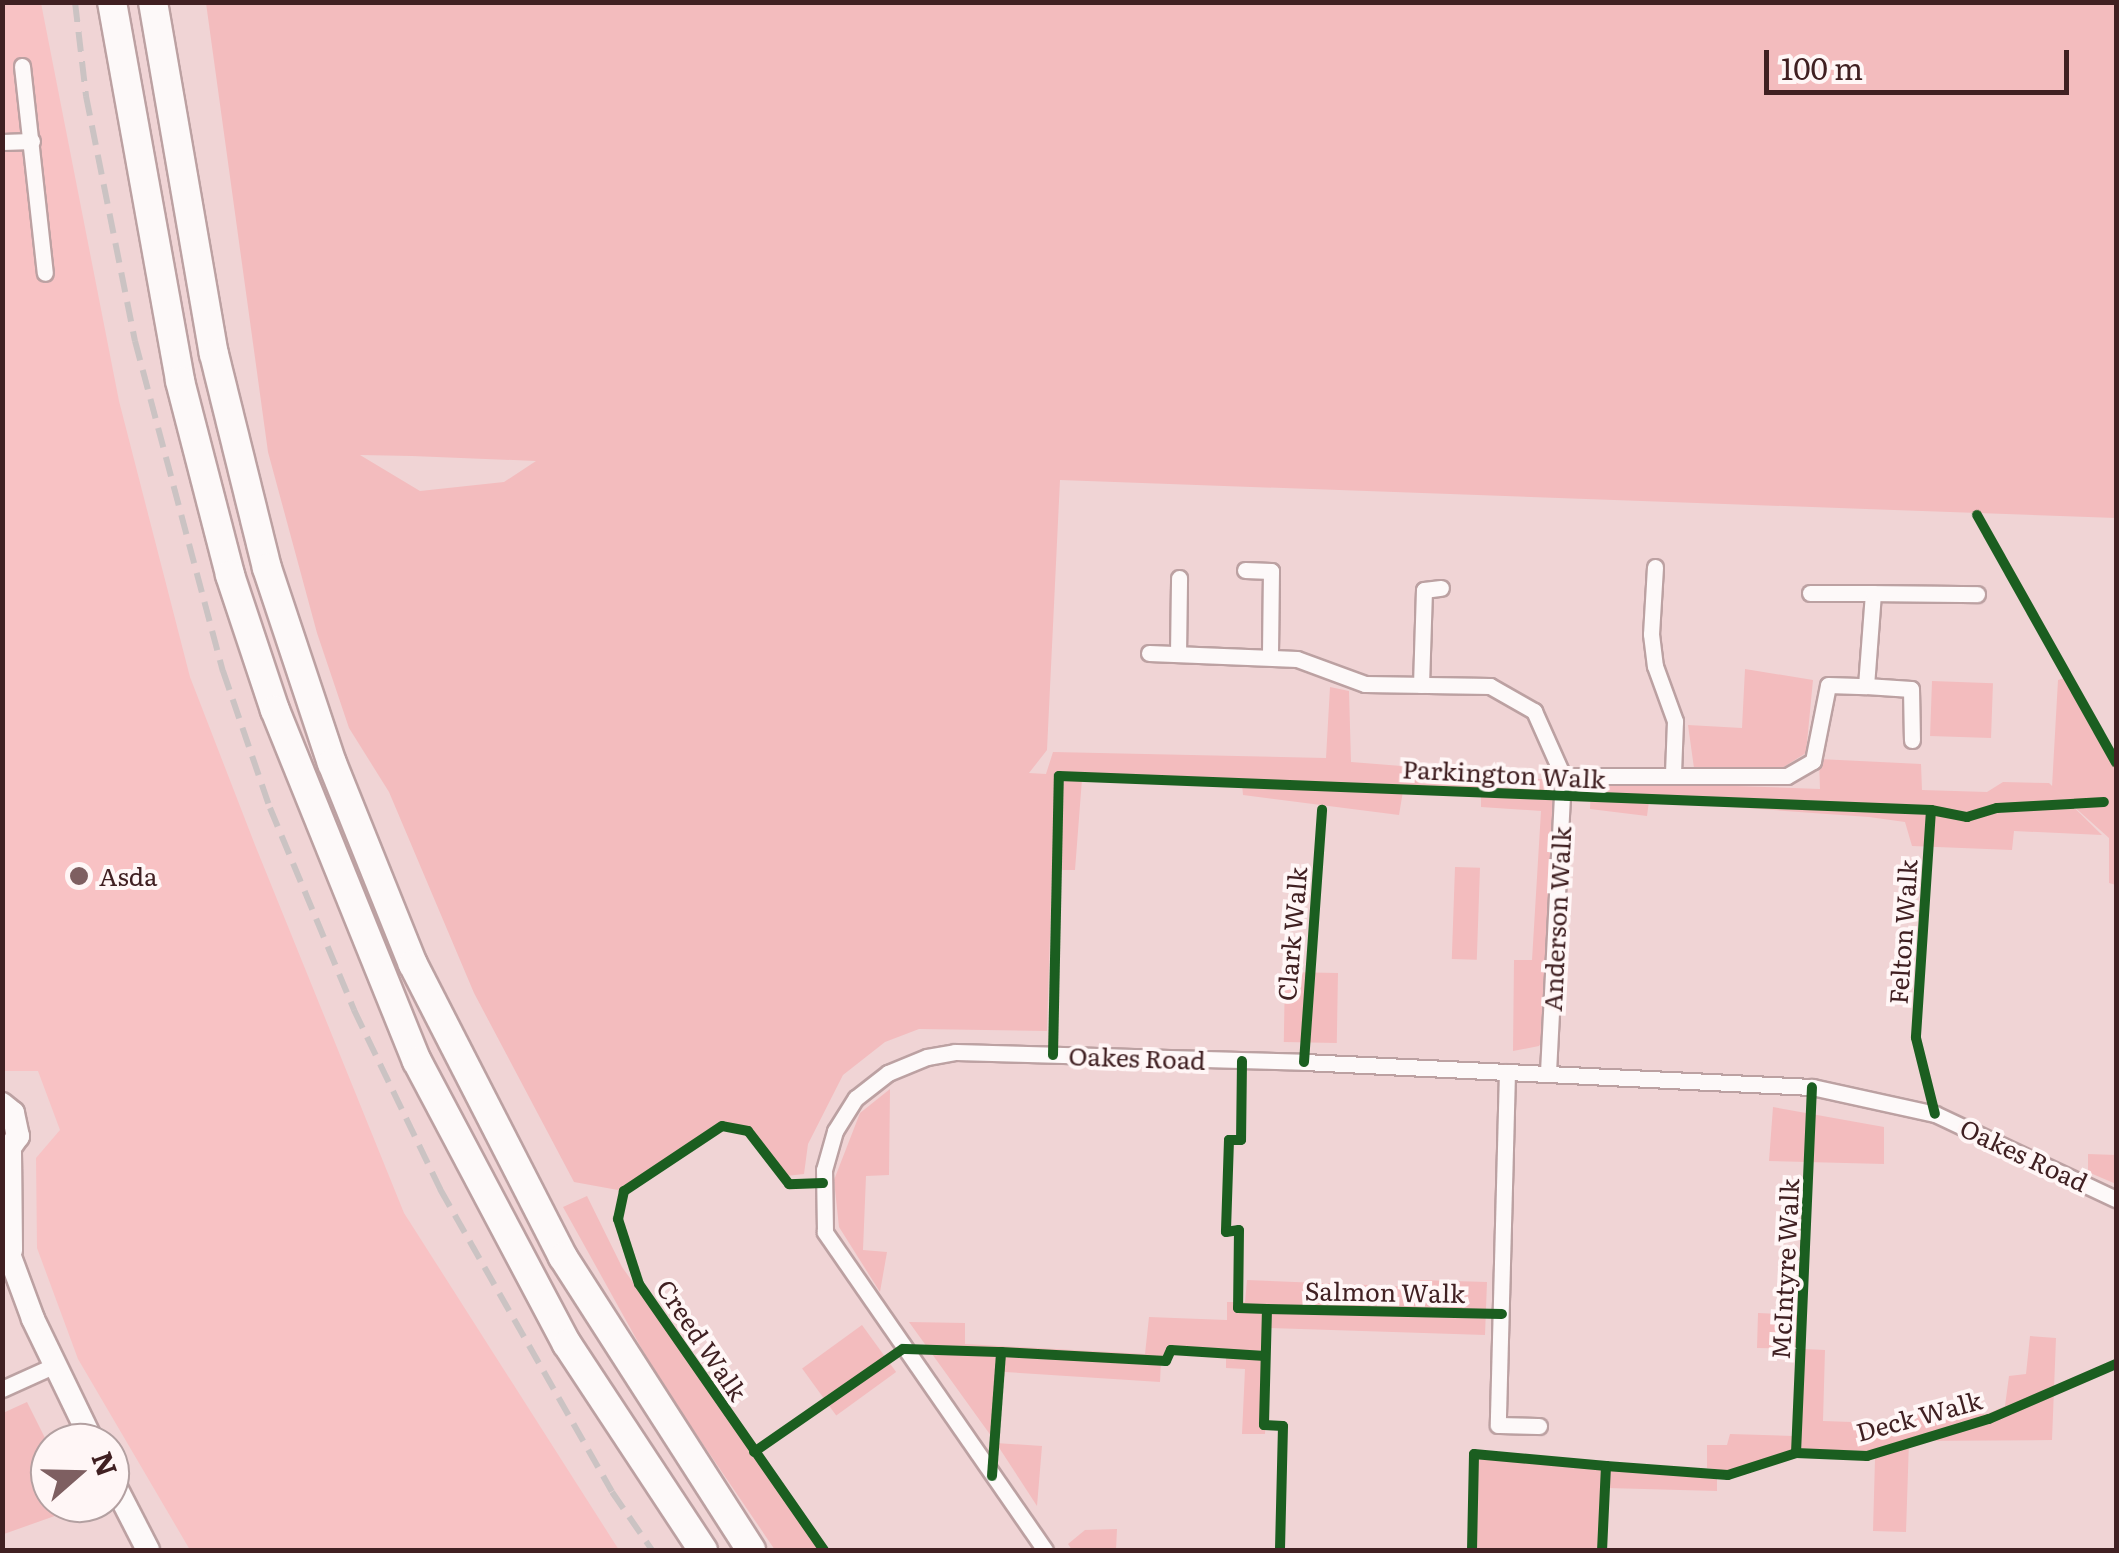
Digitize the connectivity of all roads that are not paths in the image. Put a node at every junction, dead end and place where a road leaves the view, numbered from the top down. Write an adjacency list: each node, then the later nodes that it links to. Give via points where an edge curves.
1 (112, 2): 34 (highway, via 180,381 230,575 275,710 417,1061 568,1344)
2 (153, 2): 35 (highway, via 214,354 267,568 332,763 414,964 563,1257)
3 (22, 66): 4 (street)
4 (32, 141): 5 (street); 6 (street)
5 (2, 142)
6 (44, 273)
7 (1655, 567): 20 (street, via 1651,634 1654,666 1675,721)
8 (1245, 570): 16 (street, via 1271,571)
9 (1179, 578): 15 (street)
10 (1441, 588): 17 (street, via 1424,590)
11 (1810, 592): 12 (street)
12 (1873, 592): 13 (street); 18 (street)
13 (1977, 594)
14 (1149, 654): 15 (street, Anderson Walk)
15 (1178, 654): 16 (street, Anderson Walk)
16 (1270, 656): 17 (street, Anderson Walk, via 1364,684)
17 (1421, 685): 21 (street, Anderson Walk, via 1490,686 1520,699 1544,726)
18 (1866, 686): 19 (street, via 1911,689); 20 (street, Parkington Walk, via 1828,686 1813,761 1787,776)
19 (1912, 740)
20 (1673, 773): 21 (street, Parkington Walk)
21 (1563, 776): 23 (street, Anderson Walk)
22 (1507, 1072): 23 (street, Oakes Road); 31 (street, via 1498,1425); 36 (street, Oakes Road, via 955,1052 888,1073 856,1098 824,1170 825,1232)
23 (1548, 1074): 26 (street, Oakes Road, via 1812,1087 1935,1114)
24 (2, 1104): 25 (street, via 17,1124)
25 (6, 1156): 27 (street)
26 (2116, 1199)
27 (7, 1243): 28 (street)
28 (54, 1366): 29 (street); 30 (street)
29 (2, 1389)
30 (83, 1423)
31 (1538, 1426)
32 (130, 1515): 33 (street)
33 (148, 1550)
34 (703, 1550)
35 (751, 1550)
36 (1044, 1550)

